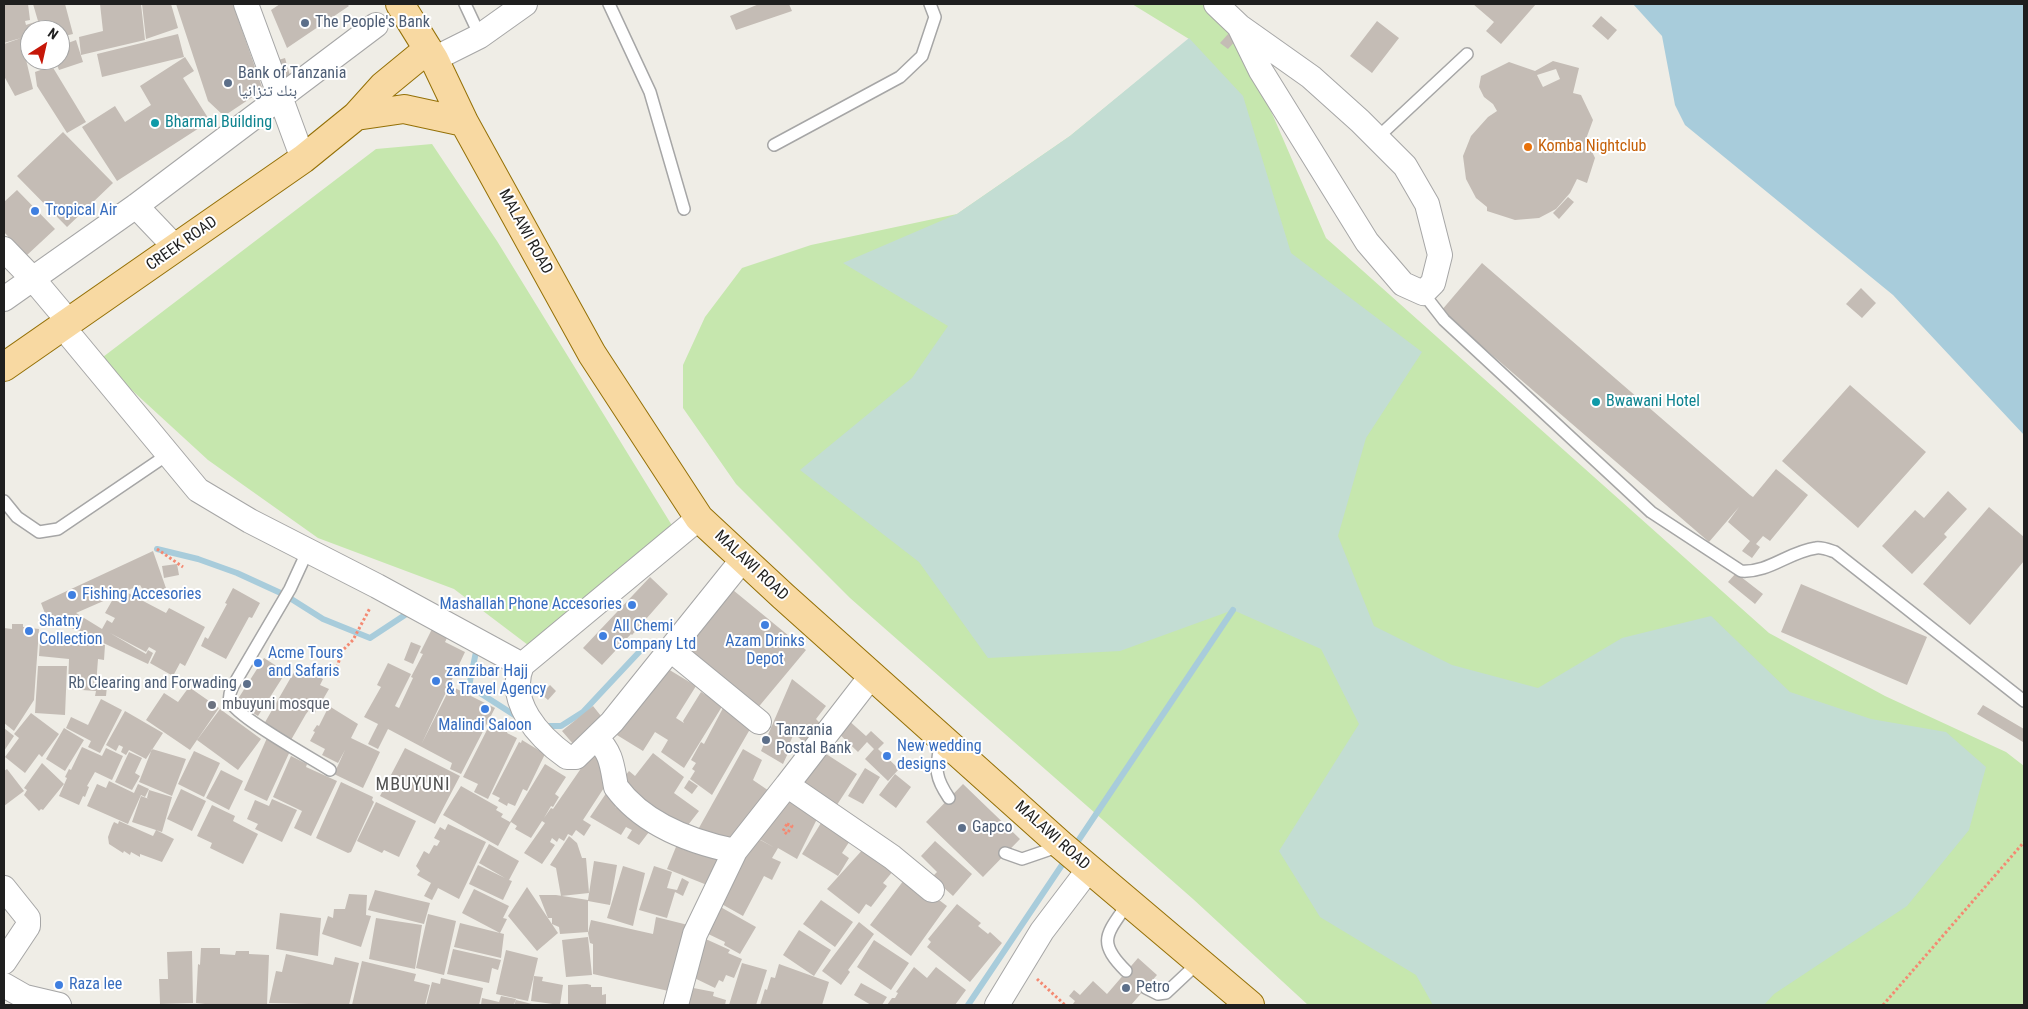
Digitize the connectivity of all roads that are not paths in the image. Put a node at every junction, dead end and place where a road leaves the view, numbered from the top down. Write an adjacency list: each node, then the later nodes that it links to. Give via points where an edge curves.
1 (246, 4): 13 (street)
2 (400, 4): 11 (main road, MALAWI ROAD)
3 (465, 4): 10 (lane)
4 (525, 4): 10 (street)
5 (609, 4): 20 (lane, via 650,92)
6 (930, 4): 17 (lane, via 935,17 922,56 900,76)
7 (1216, 4): 9 (street)
8 (376, 25): 13 (street)
9 (1239, 26): 16 (street, via 1311,77); 24 (street, via 1261,71 1367,242 1404,284)
10 (480, 36): 11 (street)
11 (431, 54): 14 (main road, CREEK ROAD, via 383,86); 15 (main road, MALAWI ROAD)
12 (1466, 54): 16 (lane)
13 (282, 97): 18 (street); 19 (street)
14 (356, 116): 15 (main road, via 404,109); 18 (main road, CREEK ROAD)
15 (464, 122): 30 (main road, MALAWI ROAD, via 592,354)
16 (1377, 138): 24 (street, via 1405,166 1427,204 1440,255 1433,282)
17 (774, 145)
18 (303, 159): 21 (main road, CREEK ROAD)
19 (136, 206): 21 (street); 23 (street)
20 (684, 209)
21 (176, 248): 26 (main road, CREEK ROAD)
22 (4, 249): 23 (street)
23 (33, 279): 25 (street); 26 (street)
24 (1423, 293): 36 (lane, via 1444,320 1651,512 1740,571 1754,572 1818,547 1835,552)
25 (4, 299)
26 (66, 324): 27 (main road, CREEK ROAD); 28 (street)
27 (4, 367)
28 (167, 455): 29 (lane, via 58,529 39,532 17,518); 31 (street, via 198,490)
29 (4, 501)
30 (699, 518): 32 (main road, MALAWI ROAD); 34 (street)
31 (308, 550): 34 (street); 40 (lane, via 282,604 229,694 243,715)
32 (743, 559): 33 (street); 35 (main road, MALAWI ROAD)
33 (671, 650): 37 (street); 39 (street)
34 (522, 665): 39 (street, via 517,685 526,715 543,736 572,758)
35 (872, 676): 38 (main road, MALAWI ROAD); 41 (street)
36 (2024, 701)
37 (759, 722)
38 (941, 737): 42 (lane, via 937,780); 43 (main road, MALAWI ROAD)
39 (596, 738): 44 (street, via 609,751 616,787 650,819 689,838)
40 (330, 770)
41 (787, 786): 44 (street); 48 (street, via 892,857)
42 (949, 798)
43 (1061, 845): 45 (lane, via 1022,859); 46 (main road, MALAWI ROAD)
44 (734, 851): 56 (street, via 695,934)
45 (1005, 853)
46 (1089, 869): 49 (main road, MALAWI ROAD); 57 (street, via 1042,931)
47 (4, 888): 50 (street, via 28,918 28,926)
48 (932, 890)
49 (1128, 903): 51 (main road, MALAWI ROAD); 52 (lane, via 1109,932 1107,945)
50 (4, 962)
51 (1199, 962): 54 (lane, via 1166,993 1158,994); 58 (main road, MALAWI ROAD)
52 (1126, 971)
53 (4, 985): 55 (street, via 25,998)
54 (1146, 988)
55 (59, 1005)
56 (676, 1005)
57 (997, 1005)
58 (1250, 1005)

